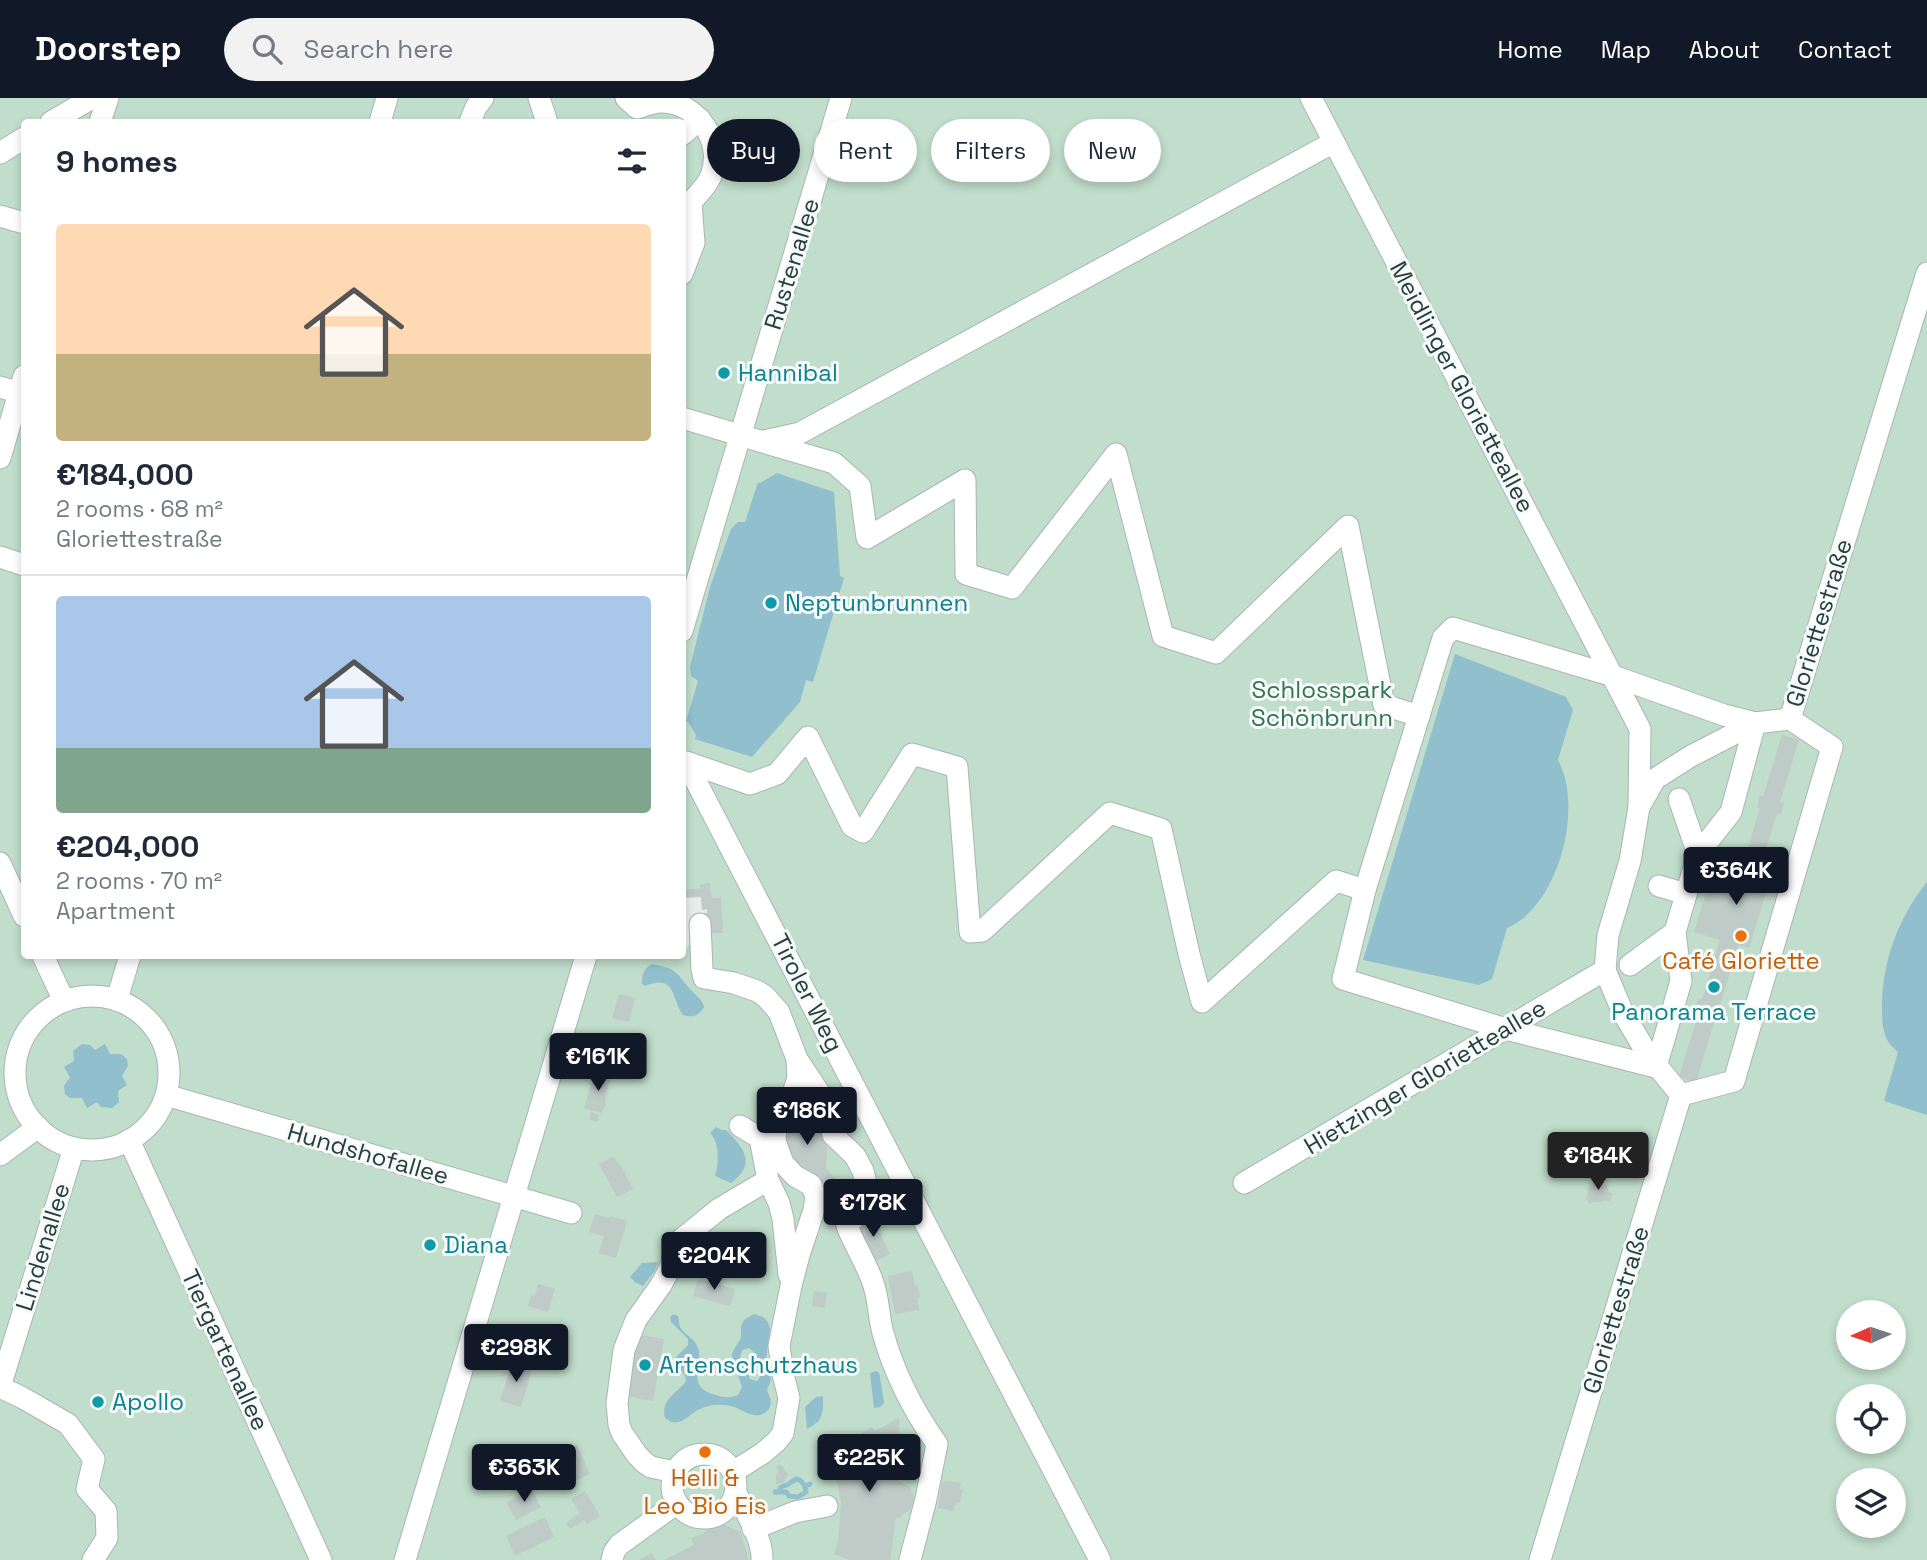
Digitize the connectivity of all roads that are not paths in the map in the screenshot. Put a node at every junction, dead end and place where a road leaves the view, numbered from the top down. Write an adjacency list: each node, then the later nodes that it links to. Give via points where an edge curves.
1 (92, 98): 9 (street)
2 (108, 98): 10 (street)
3 (387, 98): 11 (street)
4 (483, 98): 12 (street)
5 (539, 98): 13 (street)
6 (626, 98): 14 (street, via 637,108 655,102 675,103)
7 (841, 98): 26 (street, Rustenallee)
8 (1311, 98): 17 (street, Meidlinger Glorietteallee)
9 (56, 119)
10 (101, 119)
11 (381, 119)
12 (471, 119)
13 (546, 119)
14 (700, 119): 15 (street); 21 (street, via 711,135 714,163 710,177 691,202)
15 (686, 131)
16 (21, 140): 18 (street)
17 (1334, 142): 27 (street, via 800,433); 32 (street, Meidlinger Glorietteallee)
18 (0, 153)
19 (0, 216): 20 (street)
20 (21, 222)
21 (688, 225): 22 (street, via 694,243)
22 (686, 264)
23 (1927, 273): 34 (street, Gloriettestraße)
24 (17, 388): 28 (street)
25 (686, 419): 26 (street)
26 (741, 436): 27 (street); 31 (street, Rustenallee)
27 (762, 442): 33 (street, via 834,463 860,486 867,538 965,480 966,574 1012,588 1116,454 1163,636 1216,653 1349,526 1384,705)
28 (0, 458)
29 (0, 558): 30 (street)
30 (21, 564)
31 (688, 595)
32 (1613, 676): 33 (street, via 1453,628 1443,638); 35 (street); 37 (street, Meidlinger Glorietteallee, via 1640,729)
33 (1419, 716): 41 (street)
34 (1790, 719): 35 (street); 57 (street, Gloriettestraße, via 1832,747 1734,1081)
35 (1755, 723): 36 (street); 38 (street, Gloriettestraße, via 1731,812)
36 (1670, 770): 37 (street, via 1656,779); 38 (street)
37 (1639, 807): 40 (street)
38 (1698, 853): 42 (street, Gloriettestraße)
39 (0, 863): 43 (street)
40 (1626, 876): 42 (street); 49 (street, via 1608,935)
41 (1365, 890): 52 (street, via 1343,979); 80 (street, Tiroler Weg, via 1336,881 1202,1002 1161,828 1110,813 982,931 970,932 957,767 912,754 863,832 852,826 808,737 777,774 750,784 687,762)
42 (1686, 894): 45 (street, Gloriettestraße)
43 (21, 909)
44 (699, 924): 54 (street, via 704,978 747,986 765,996 779,1012)
45 (1675, 932): 49 (street, Hietzinger Glorietteallee); 55 (street, Gloriettestraße, via 1681,981)
46 (44, 959): 51 (street)
47 (129, 959): 50 (street)
48 (585, 959): 65 (street)
49 (1617, 972): 52 (street, Hietzinger Glorietteallee); 55 (street, via 1623,1013)
50 (117, 999): 51 (street, via 80,996); 56 (street, via 140,1012 156,1029 168,1061)
51 (64, 1001): 53 (street, via 36,1020)
52 (1506, 1029): 55 (street); 64 (street, Hietzinger Glorietteallee)
53 (9, 1050): 59 (street, via 22,1103)
54 (797, 1059): 67 (street, via 798,1078 780,1115 775,1141 783,1163 811,1185 816,1202); 79 (street, via 828,1106 833,1135 863,1171 862,1202 847,1226 872,1278 881,1329 899,1377 937,1444)
55 (1656, 1067): 57 (street)
56 (166, 1095): 60 (street, via 152,1122); 65 (street, Hundshofallee)
57 (1681, 1095): 81 (street, Gloriettestraße)
58 (740, 1126): 63 (street, via 760,1139)
59 (38, 1127): 61 (street); 62 (street)
60 (129, 1140): 61 (street, via 96,1150); 75 (street, Tiergartenallee)
61 (74, 1148): 68 (street, Lindenallee)
62 (0, 1155)
63 (768, 1180): 67 (street, via 783,1219); 69 (street, via 668,1239 670,1268 631,1329 624,1350 619,1425 637,1455 651,1467)
64 (1244, 1183)
65 (514, 1197): 66 (street, Hundshofallee); 76 (street)
66 (570, 1213)
67 (791, 1286): 70 (street, via 779,1346 789,1398 783,1433)
68 (0, 1387): 74 (street, via 68,1424 94,1459 87,1489 106,1511 107,1538)
69 (675, 1472): 70 (street, via 690,1457 710,1454 727,1464); 71 (street, via 672,1482)
70 (735, 1483): 71 (street, via 731,1503 715,1516 694,1516); 73 (street)
71 (677, 1503): 77 (street, via 620,1545)
72 (827, 1506): 73 (street, via 795,1512)
73 (753, 1529): 78 (street)
74 (93, 1560)
75 (321, 1560)
76 (405, 1560)
77 (612, 1560)
78 (762, 1560)
79 (911, 1560)
80 (1100, 1560)
81 (1540, 1560)

